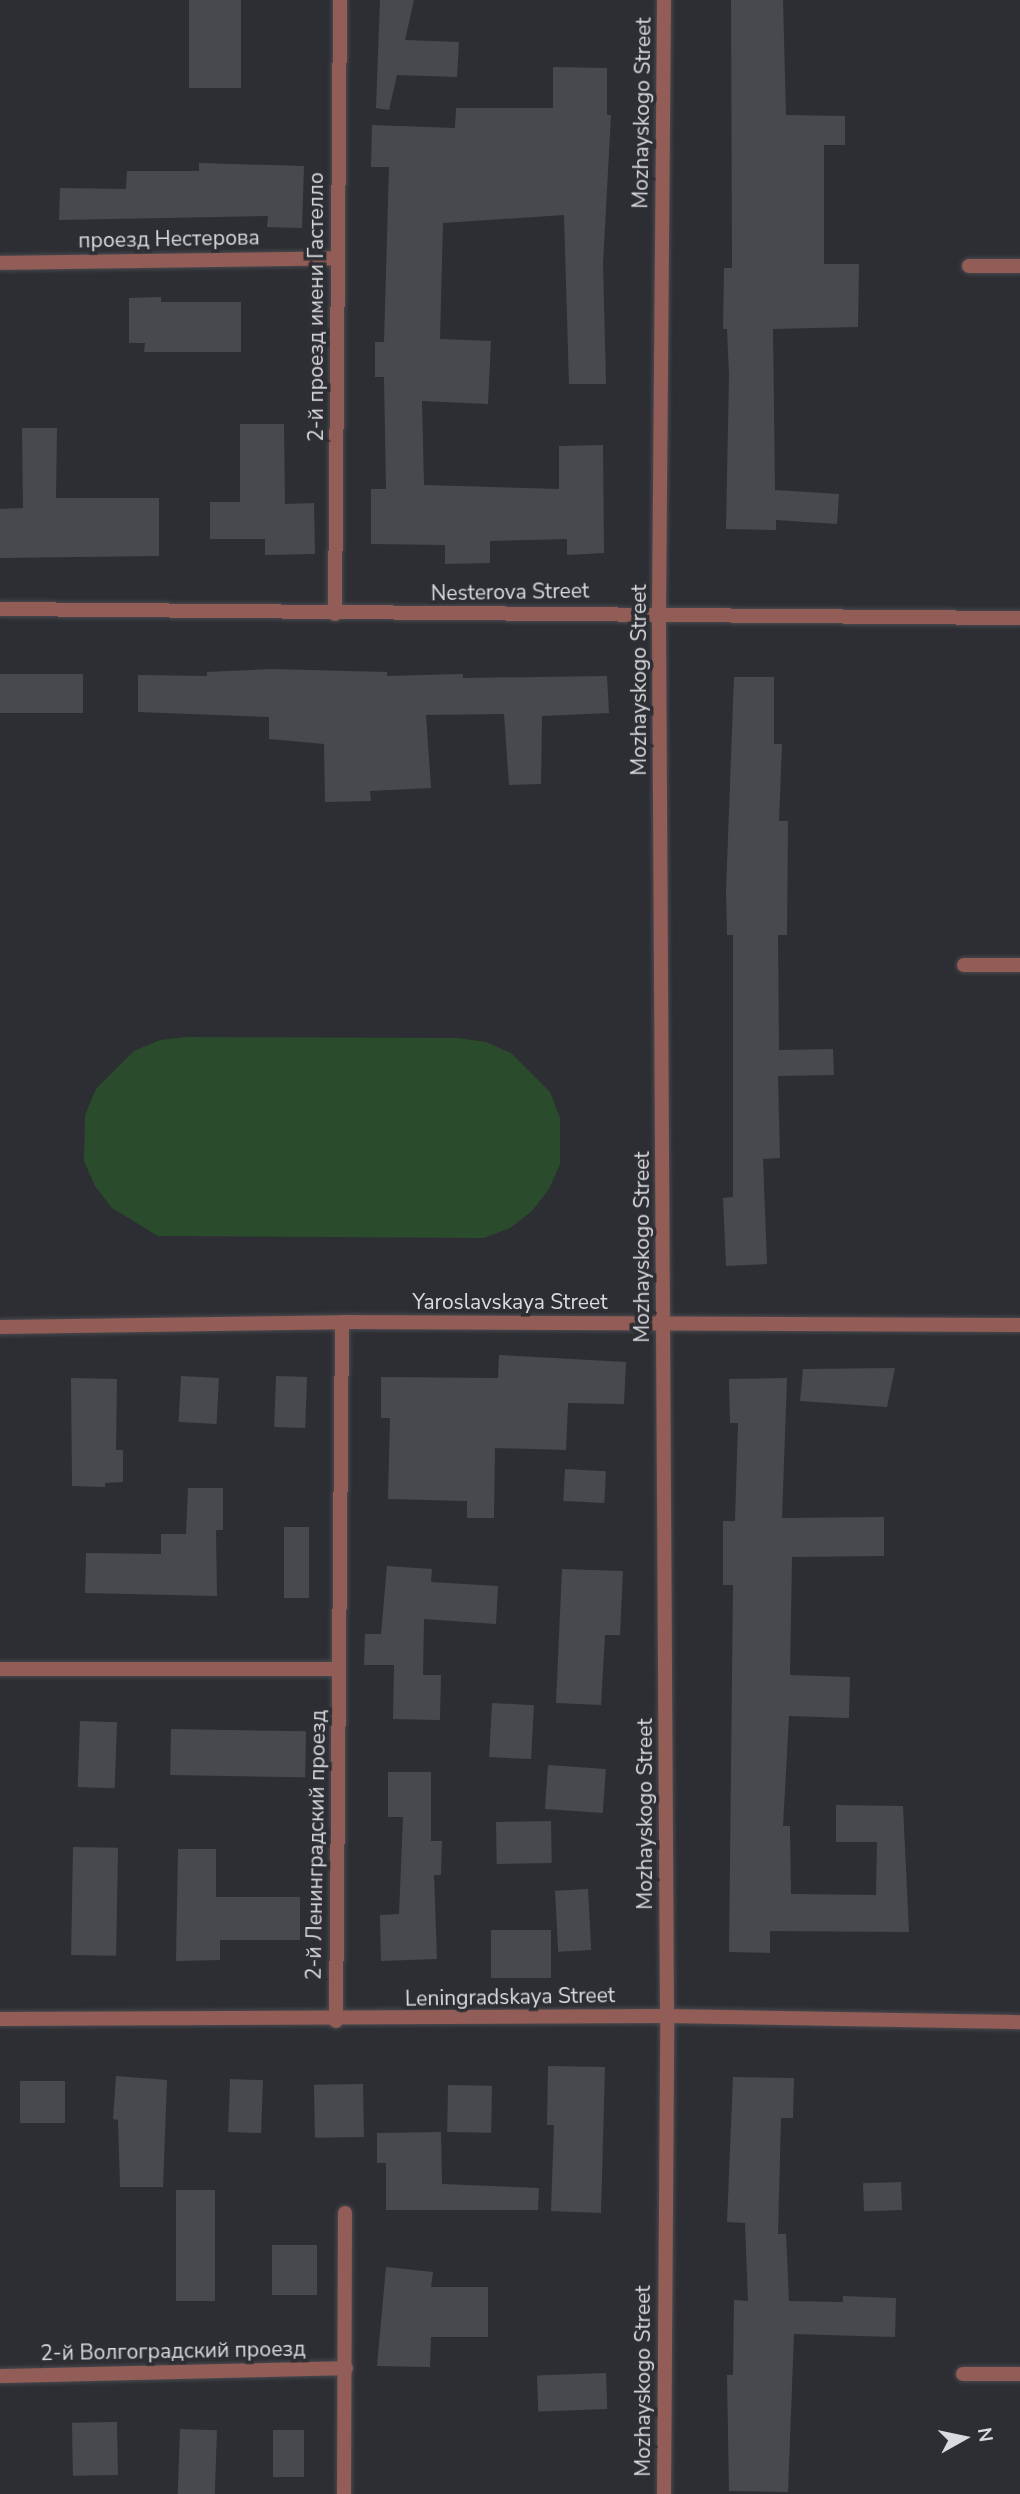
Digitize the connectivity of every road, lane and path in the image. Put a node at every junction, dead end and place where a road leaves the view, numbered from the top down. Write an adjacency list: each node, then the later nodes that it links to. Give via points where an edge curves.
1 (340, 0): 3 (street, 2-й проезд имени Гастелло)
2 (664, 0): 8 (street, Mozhayskogo Street)
3 (338, 258): 4 (street, проезд Нестерова); 9 (street, 2-й проезд имени Гастелло)
4 (0, 262)
5 (969, 266): 6 (street)
6 (1020, 266)
7 (0, 609): 9 (street, Nesterova Street)
8 (659, 612): 9 (street, Nesterova Street); 10 (street, Nesterova Street); 14 (street, Mozhayskogo Street)
9 (335, 614)
10 (1020, 618)
11 (964, 965): 12 (street)
12 (1020, 965)
13 (342, 1322): 14 (street, Yaroslavskaya Street); 16 (street, Yaroslavskaya Street); 18 (street, 2-й Ленинградский проезд)
14 (663, 1324): 15 (street, Yaroslavskaya Street); 19 (street, Mozhayskogo Street)
15 (1020, 1325)
16 (0, 1327)
17 (0, 1669): 18 (street)
18 (339, 1670): 21 (street, 2-й Ленинградский проезд)
19 (667, 2016): 21 (street, Leningradskaya Street); 22 (street, Leningradskaya Street); 29 (street, Mozhayskogo Street)
20 (0, 2020): 21 (street, Leningradskaya Street)
21 (336, 2021)
22 (1020, 2022)
23 (345, 2213): 24 (street)
24 (346, 2368): 27 (street, 2-й Волгоградский проезд); 28 (street)
25 (964, 2374): 26 (street)
26 (1020, 2374)
27 (0, 2376)
28 (344, 2494)
29 (664, 2494)

